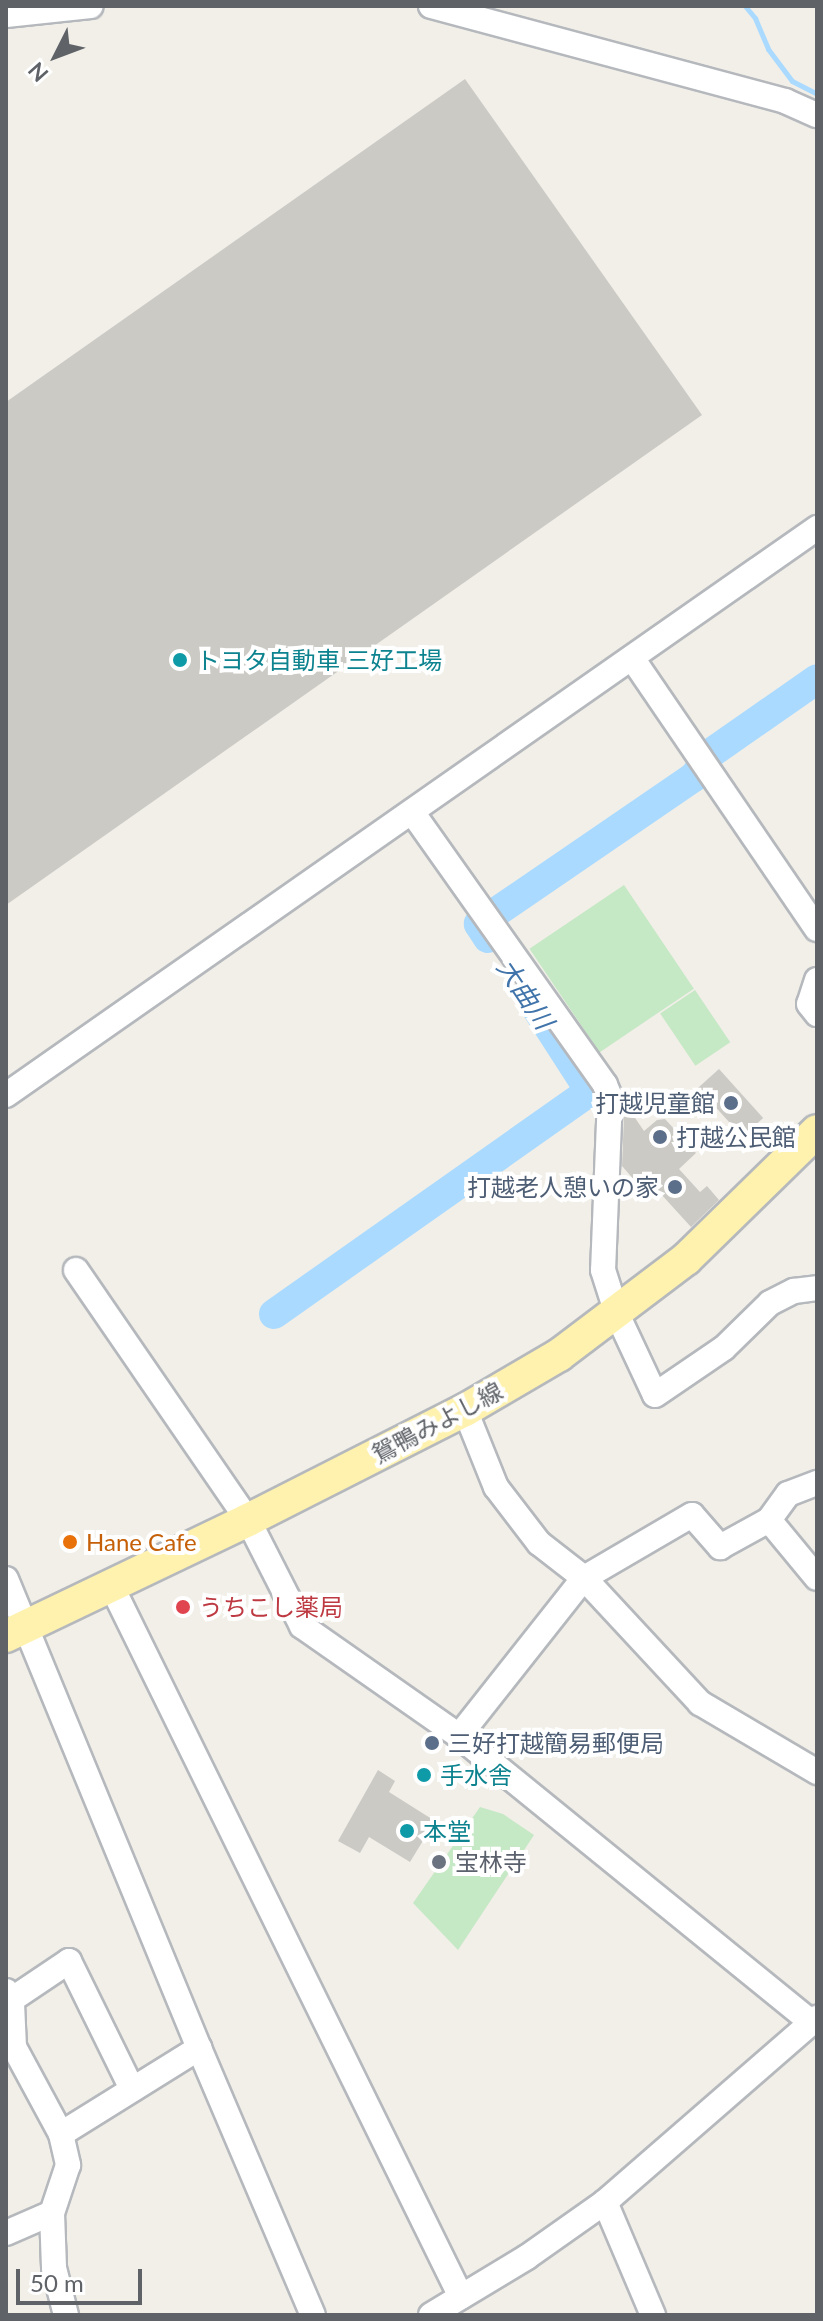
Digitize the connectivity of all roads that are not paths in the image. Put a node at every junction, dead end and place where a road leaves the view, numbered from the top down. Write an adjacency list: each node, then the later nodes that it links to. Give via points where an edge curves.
1 (91, 6): 3 (street)
2 (431, 6): 4 (street, via 785,101)
3 (6, 15)
4 (817, 115)
5 (817, 528): 6 (street)
6 (632, 658): 7 (street); 8 (street)
7 (412, 812): 11 (street); 15 (street, via 610,1097 603,1270)
8 (817, 929)
9 (817, 980): 10 (street, via 809,1004)
10 (817, 1014)
11 (6, 1095)
12 (817, 1131): 15 (main road, 鴛鴨みよし線, via 727,1221)
13 (76, 1270): 18 (street)
14 (817, 1288): 15 (street, via 794,1291 770,1303 724,1348 655,1395)
15 (617, 1314): 16 (main road, 鴛鴨みよし線)
16 (465, 1410): 18 (main road, 鴛鴨みよし線); 20 (street, via 496,1487 539,1543)
17 (817, 1483): 19 (street, via 788,1494)
18 (248, 1520): 23 (main road, 鴛鴨みよし線); 25 (street, via 302,1626)
19 (769, 1520): 20 (street, via 720,1547 692,1515); 21 (street)
20 (584, 1578): 25 (street); 26 (street, via 700,1703)
21 (817, 1578)
22 (6, 1579): 24 (street)
23 (111, 1585): 24 (main road, 鴛鴨みよし線); 35 (street)
24 (16, 1632): 29 (street)
25 (459, 1736): 28 (street)
26 (817, 1772)
27 (8, 1996): 30 (street, via 69,1961); 31 (street, via 14,2047)
28 (814, 2021): 32 (street)
29 (199, 2048): 30 (street); 37 (street)
30 (132, 2089): 31 (street)
31 (61, 2134): 33 (street, via 68,2165)
32 (605, 2202): 35 (street); 39 (street)
33 (52, 2213): 34 (street); 36 (street, via 54,2268)
34 (6, 2233)
35 (461, 2297): 38 (street)
36 (66, 2315)
37 (313, 2315)
38 (431, 2315)
39 (653, 2315)

